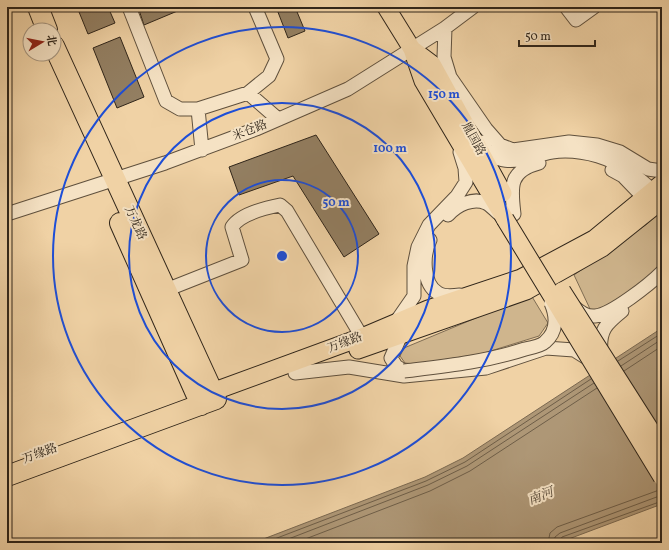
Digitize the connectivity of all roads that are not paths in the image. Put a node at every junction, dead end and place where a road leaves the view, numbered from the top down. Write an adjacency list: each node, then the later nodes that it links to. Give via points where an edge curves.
1 (28, 7): 9 (highway)
2 (38, 7): 10 (highway)
3 (129, 7): 18 (street, via 166,101 180,109)
4 (255, 7): 17 (street, via 276,59 269,76)
5 (386, 7): 12 (main road, 胤国路)
6 (473, 7): 11 (street, 米仓路)
7 (566, 7): 8 (street, via 576,20)
8 (594, 7)
9 (33, 22)
10 (44, 22)
11 (445, 28): 12 (street, 米仓路); 21 (street, via 444,57 450,77 500,145 512,150 569,142 596,144 620,152 648,169)
12 (412, 49): 15 (main road, 胤国路); 16 (main road, 胤国路); 19 (street, 米仓路, via 348,89)
13 (51, 62): 22 (highway, 万龙路)
14 (61, 62): 22 (highway, 万龙路)
15 (432, 64): 23 (street, via 488,153 514,162 553,152 599,156 631,171); 25 (main road, 胤国路)
16 (423, 82): 25 (main road, 胤国路); 31 (street, via 462,156 466,182 457,196 429,225 421,241 414,266 414,296)
17 (248, 93): 18 (street); 19 (street)
18 (198, 109): 20 (street)
19 (278, 119): 20 (street, 米仓路)
20 (202, 150): 22 (street, 米仓路)
21 (662, 171)
22 (109, 181): 24 (street, 米仓路); 28 (highway, 万龙路); 36 (highway, 万龙路)
23 (656, 196): 25 (street, via 600,163 556,158 528,166 515,176 511,189); 29 (main road, 万缘路, via 594,239 521,278); 31 (main road, 万缘路, via 602,248 526,291)
24 (7, 214)
25 (510, 216): 29 (street, via 486,203 471,201 455,207 435,229 426,249 426,271 431,286 437,293 445,296); 30 (main road, bridge); 33 (main road, bridge); 35 (street, bridge, via 552,305 556,320 554,329 545,343 504,356)
26 (662, 272): 30 (street, via 609,313 594,316 583,313)
27 (662, 278): 33 (street, via 602,330)
28 (166, 290): 32 (street, via 242,260 232,227 236,220 280,205 287,211); 36 (highway, 万龙路)
29 (470, 295): 31 (main road, 万缘路)
30 (571, 304): 33 (main road, bridge)
31 (399, 328): 32 (main road, 万缘路); 34 (main road, 万缘路); 35 (street, via 391,358)
32 (362, 337): 36 (main road, 万缘路)
33 (596, 356): 35 (street, via 574,350 546,348 486,368); 37 (main road, bridge); 40 (main road, bridge)
34 (295, 372): 35 (street, via 349,367); 36 (main road, 万缘路)
35 (404, 374)
36 (206, 398): 38 (highway, 万缘路); 39 (highway, 万缘路)
37 (662, 448)
38 (7, 466)
39 (7, 476)
40 (662, 477)

